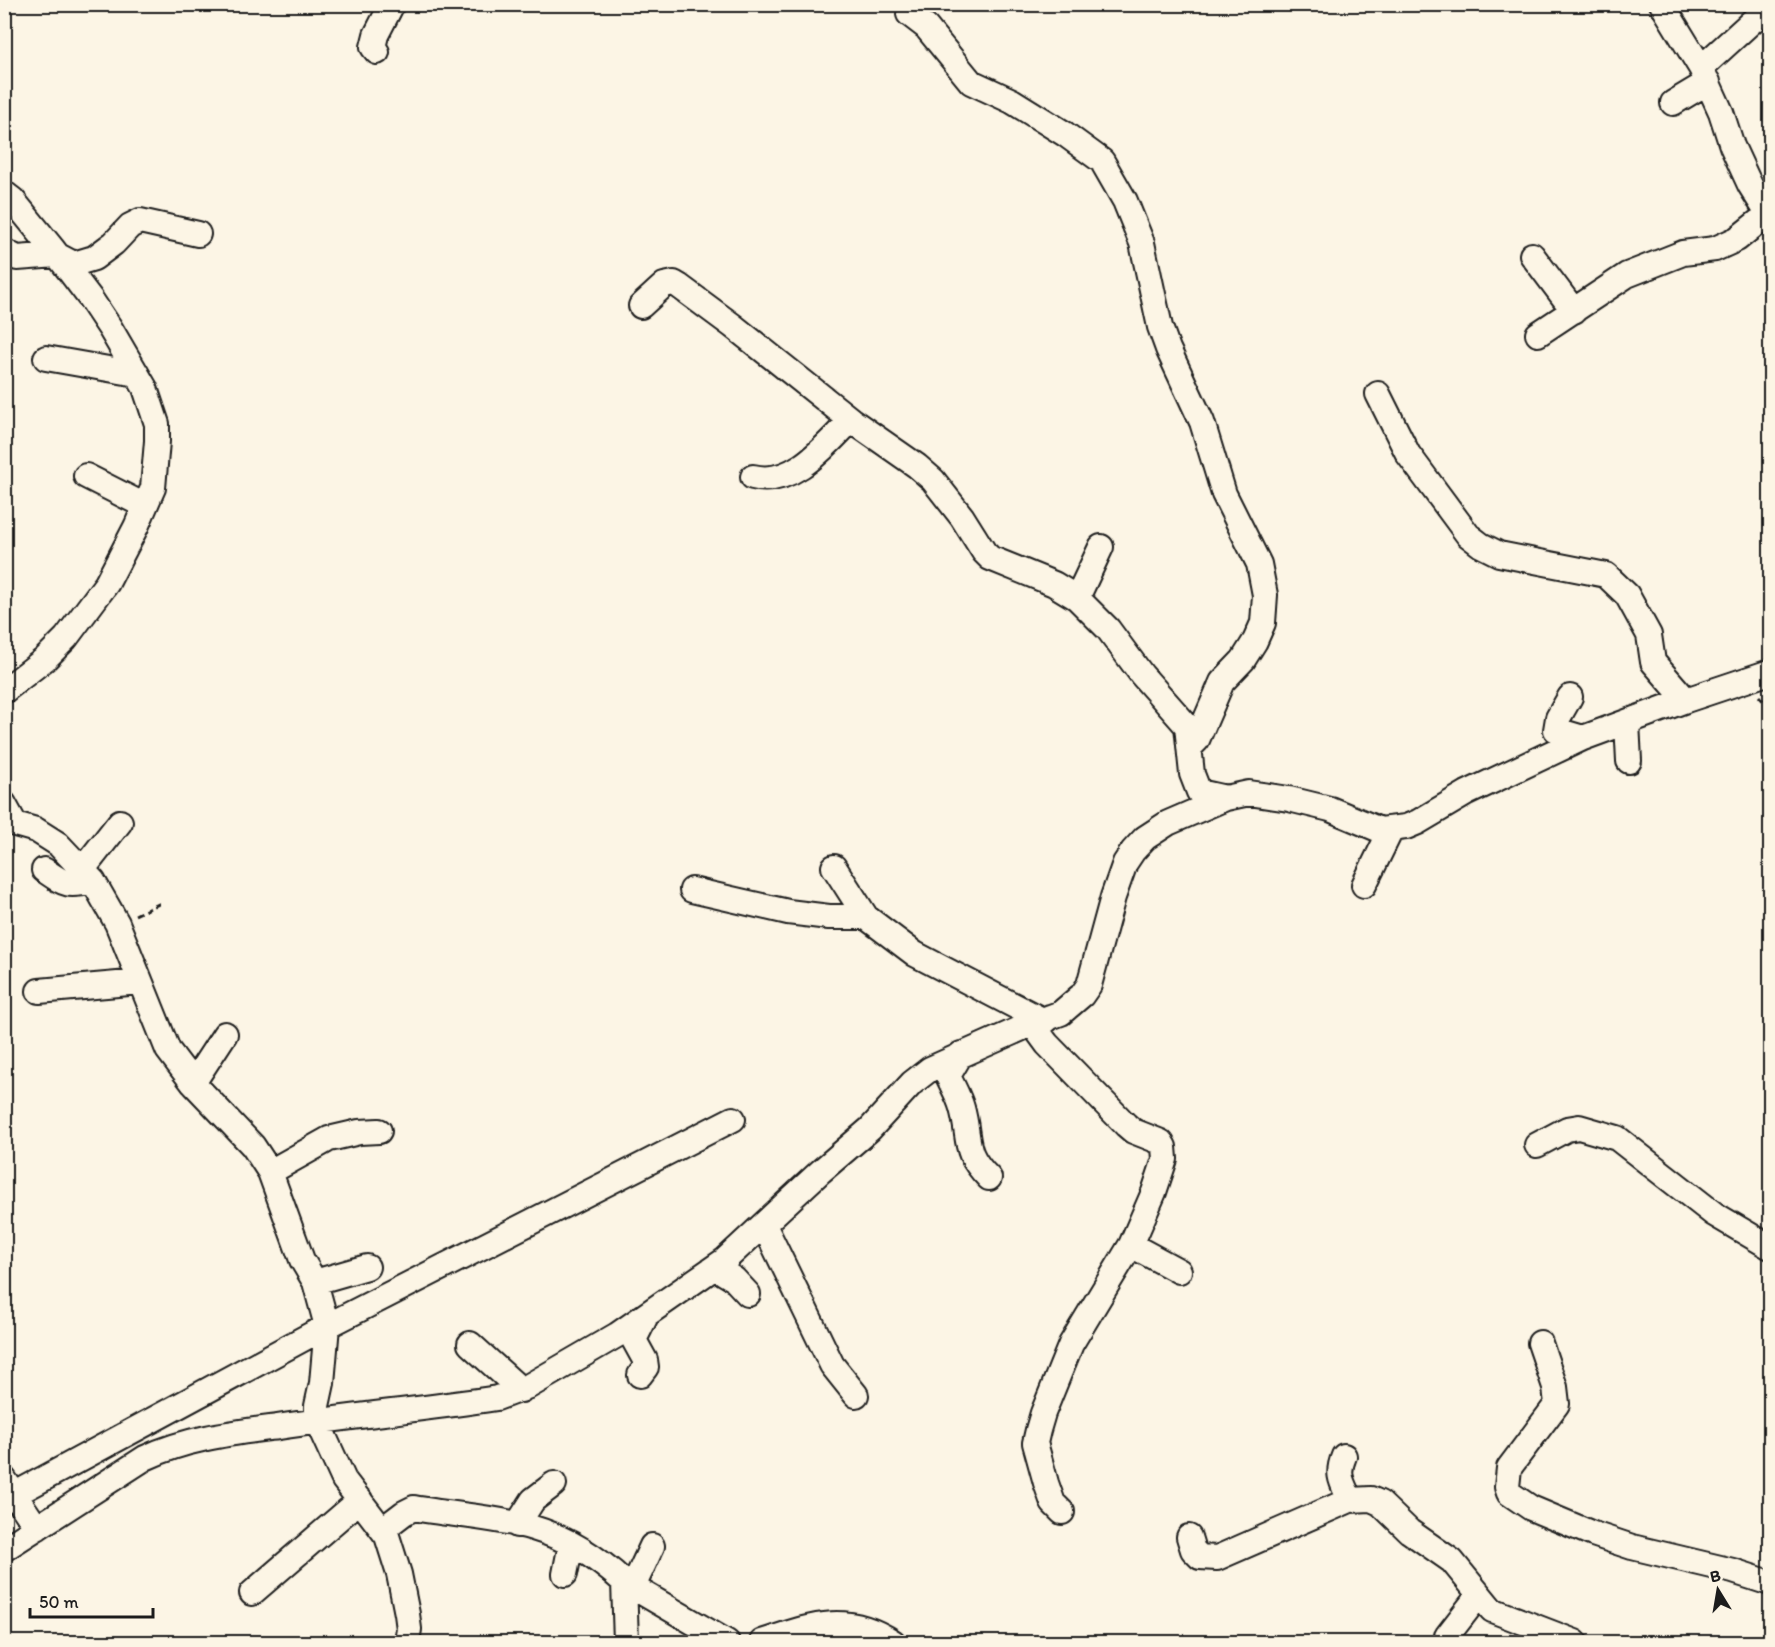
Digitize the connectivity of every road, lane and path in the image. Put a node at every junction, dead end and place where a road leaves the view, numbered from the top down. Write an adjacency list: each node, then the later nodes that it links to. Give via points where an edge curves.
1 (392, 4): 5 (street, via 373,47)
2 (1662, 4): 6 (street)
3 (1770, 5): 6 (street)
4 (909, 14): 32 (street, via 926,27 971,82 1012,101 1102,161 1125,201 1142,243 1160,327 1202,422 1224,494 1258,564 1264,595 1263,623 1255,641 1222,682 1197,740)
5 (377, 52)
6 (1704, 75): 7 (street); 9 (street, via 1732,146)
7 (1673, 103)
8 (4, 193): 12 (street)
9 (1769, 216): 15 (street, via 1715,249 1683,254 1627,275)
10 (198, 234): 12 (street, via 140,221 94,258 74,264)
11 (4, 251): 12 (street, via 18,258)
12 (57, 255): 18 (street, via 90,298)
13 (1532, 255): 15 (street)
14 (641, 306): 20 (street, via 664,285 674,283)
15 (1574, 311): 16 (street)
16 (1538, 334)
17 (46, 358): 18 (street)
18 (137, 374): 23 (street, via 157,424 153,489)
19 (1378, 394): 29 (street, via 1408,454 1468,535 1499,554 1606,575 1627,595 1649,635 1653,662)
20 (851, 420): 22 (street, via 798,468 772,479); 25 (street, via 933,480 990,558 1054,584)
21 (86, 476): 23 (street)
22 (753, 477)
23 (145, 506): 27 (street, via 107,583 66,638)
24 (1101, 547): 25 (street)
25 (1077, 598): 32 (street, via 1108,629 1187,726)
26 (1770, 672): 29 (street)
27 (4, 691)
28 (1570, 697): 31 (street, via 1556,730)
29 (1686, 699): 30 (street)
30 (1627, 722): 31 (street); 33 (street)
31 (1583, 738): 37 (street, via 1467,793 1418,822)
32 (1190, 747): 34 (street, via 1192,774 1199,792)
33 (1629, 761)
34 (1226, 798): 37 (street, via 1249,793 1289,799); 48 (street, via 1168,824 1133,851 1113,897 1089,985 1070,1008)
35 (8, 817): 40 (street, via 47,837)
36 (120, 822): 40 (street)
37 (1390, 830): 41 (street)
38 (834, 867): 44 (street)
39 (44, 870): 40 (street, via 72,886)
40 (88, 875): 45 (street)
41 (1364, 885)
42 (692, 890): 44 (street, via 788,912)
43 (161, 903): 45 (path)
44 (866, 917): 48 (street, via 915,954)
45 (117, 923): 46 (street)
46 (141, 982): 47 (street); 51 (street, via 168,1050)
47 (39, 991)
48 (1046, 1019): 50 (street); 58 (street, via 1036,1029 1047,1044 1126,1125 1164,1147 1165,1159 1154,1192)
49 (225, 1034): 51 (street)
50 (961, 1054): 56 (street, via 948,1077 962,1108 969,1153); 57 (street, via 912,1083 870,1129)
51 (193, 1083): 55 (street, via 253,1146)
52 (734, 1119): 66 (street)
53 (379, 1131): 55 (street, via 329,1139)
54 (1537, 1145): 59 (street, via 1579,1127 1617,1138 1714,1214)
55 (270, 1172): 63 (street, via 302,1260)
56 (989, 1178)
57 (764, 1225): 60 (street); 71 (street, via 832,1365)
58 (1131, 1245): 62 (street); 78 (street, via 1071,1344 1038,1430 1035,1443 1046,1483 1053,1503)
59 (1770, 1247)
60 (725, 1260): 64 (street, via 724,1273); 65 (street)
61 (367, 1267): 63 (street)
62 (1179, 1271)
63 (315, 1282): 66 (street)
64 (748, 1294)
65 (646, 1316): 69 (street, via 634,1340 645,1360 646,1367); 70 (street)
66 (327, 1326): 72 (street); 75 (street)
67 (1540, 1343): 87 (street, via 1557,1404 1509,1468 1509,1493 1531,1508 1593,1534)
68 (470, 1344): 70 (street)
69 (640, 1375)
70 (521, 1390): 72 (street, via 497,1398)
71 (856, 1395)
72 (317, 1421): 76 (street, via 345,1480); 80 (street, via 166,1448)
73 (1344, 1456): 77 (street, via 1339,1468)
74 (554, 1484): 79 (street, via 533,1500)
75 (8, 1491): 80 (street)
76 (360, 1500): 81 (street); 89 (street)
77 (1350, 1500): 82 (street, via 1217,1557 1200,1557); 90 (street, via 1371,1499 1380,1503 1409,1531 1452,1561)
78 (1062, 1512)
79 (517, 1525): 81 (street, via 414,1508); 83 (street)
80 (37, 1528): 85 (street)
81 (383, 1529): 92 (street, via 403,1595 409,1629)
82 (1189, 1537)
83 (570, 1544): 86 (street); 88 (street)
84 (652, 1546): 88 (street)
85 (4, 1549)
86 (565, 1574)
87 (1770, 1583)
88 (628, 1584): 93 (street); 94 (street)
89 (252, 1593)
90 (1478, 1596): 91 (street); 97 (street, via 1492,1610)
91 (1448, 1636)
92 (407, 1642)
93 (626, 1642)
94 (727, 1642)
95 (762, 1642): 96 (street, via 831,1623 855,1624)
96 (893, 1642)
97 (1575, 1642)

